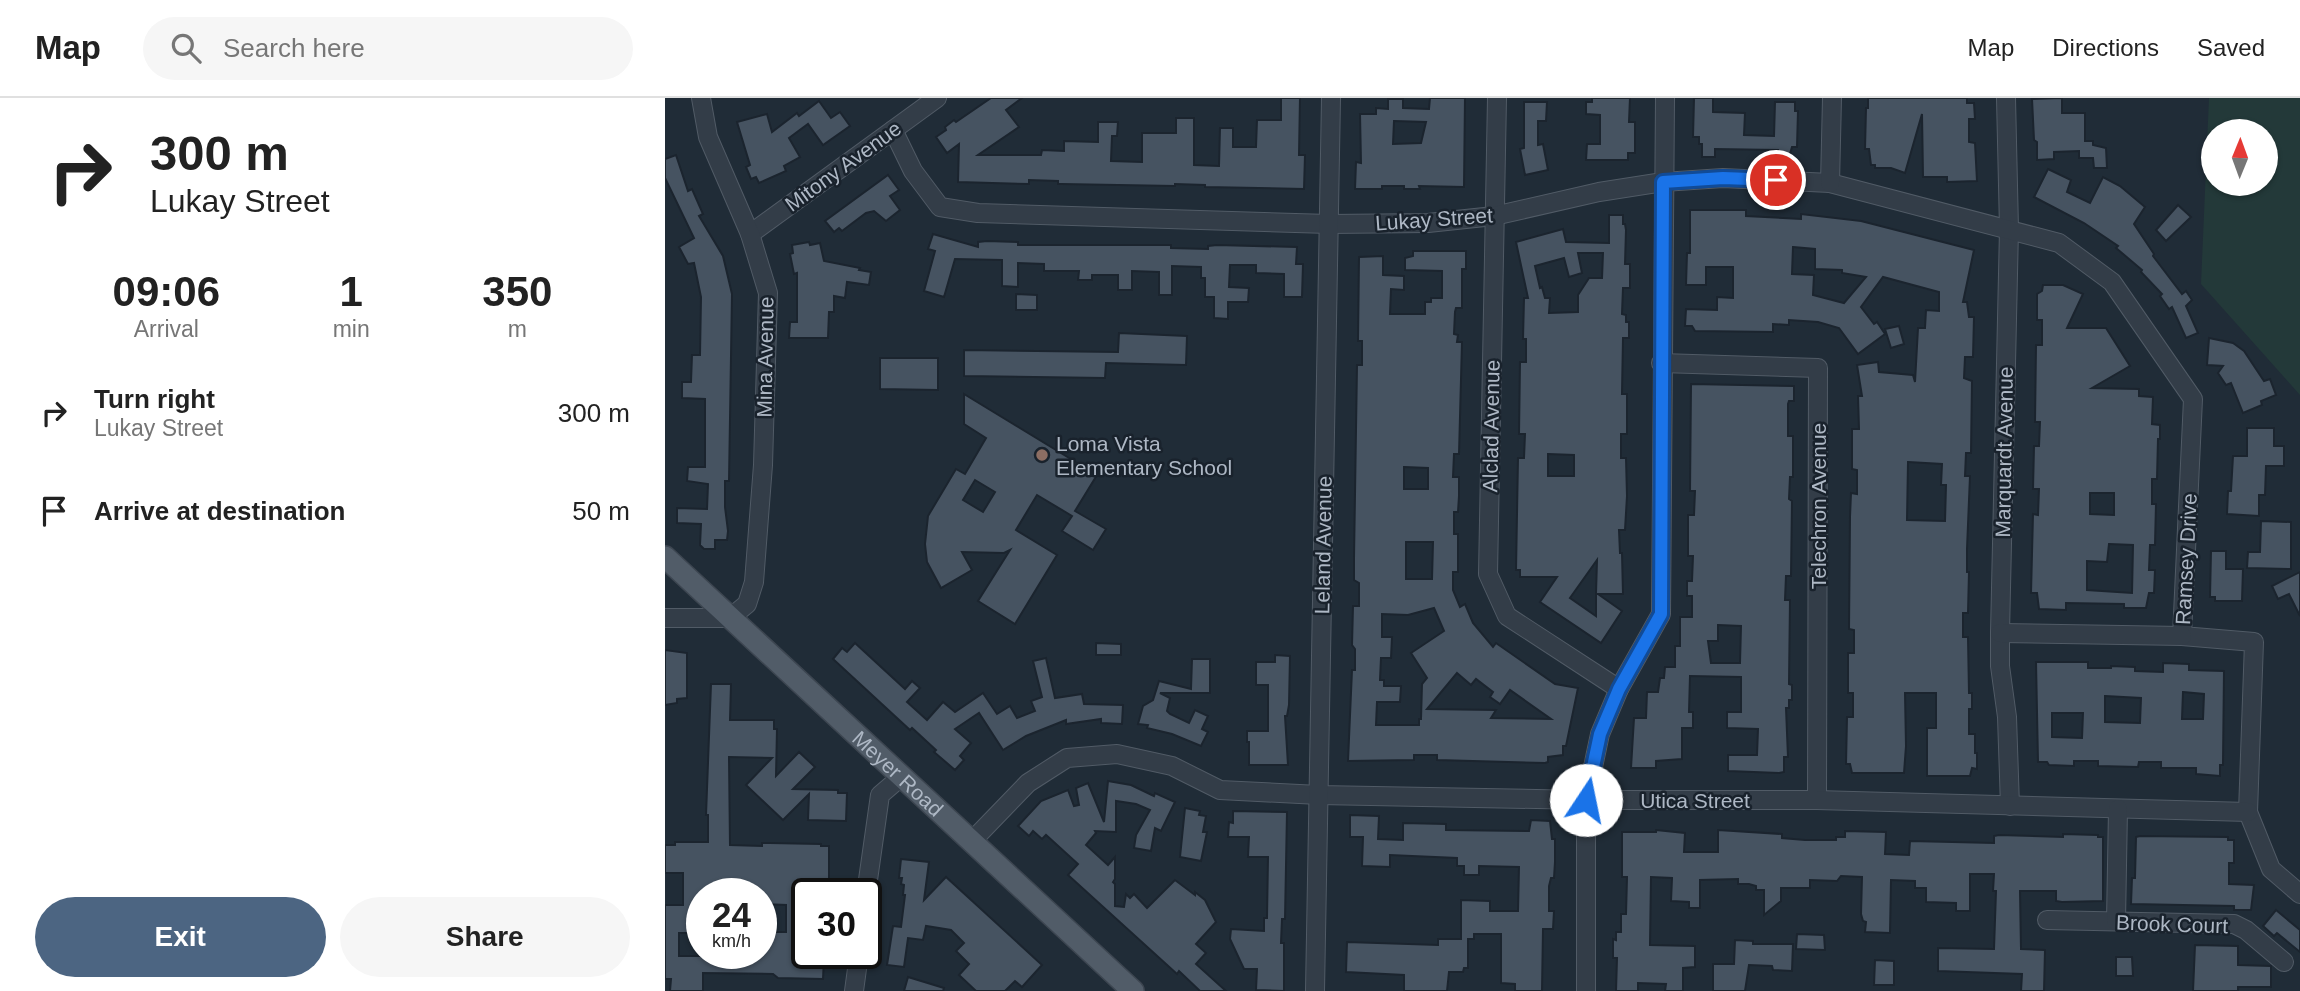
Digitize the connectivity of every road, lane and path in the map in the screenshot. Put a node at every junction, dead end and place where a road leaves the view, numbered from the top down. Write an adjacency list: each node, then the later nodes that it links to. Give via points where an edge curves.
1 (701, 98): 16 (street, Mina Avenue, via 708,137)
2 (909, 98): 9 (street)
3 (937, 98): 9 (street, Mitony Avenue)
4 (1331, 98): 14 (street, Leland Avenue)
5 (1497, 98): 13 (street, Alclad Avenue)
6 (1665, 98): 11 (street)
7 (1832, 98): 12 (street)
8 (2006, 98): 15 (street, Marquardt Avenue)
9 (908, 119): 10 (street, Mitony Avenue)
10 (893, 130): 14 (street, Lukay Street, via 913,171 940,207 978,213); 16 (street, Mitony Avenue)
11 (1663, 182): 12 (street, Lukay Street, via 1723,178); 13 (street, Lukay Street); 17 (street)
12 (1830, 183): 15 (street, Lukay Street)
13 (1495, 216): 14 (street, Lukay Street, via 1428,223); 23 (street, Alclad Avenue, via 1488,574 1507,616)
14 (1329, 224): 25 (street, Leland Avenue)
15 (2009, 229): 21 (street, Marquardt Avenue); 22 (street, Ramsey Drive, via 2059,243 2112,282 2193,399)
16 (750, 234): 20 (street, Mina Avenue, via 768,293 763,465 754,582 747,604)
17 (1661, 363): 23 (street, via 1661,614); 27 (street, Telechron Avenue, via 1818,368)
18 (665, 557): 20 (main road, Meyer Road)
19 (665, 618): 20 (street)
20 (730, 618): 24 (main road, Meyer Road)
21 (2000, 634): 22 (street); 28 (street, Marquardt Avenue)
22 (2182, 636): 30 (street, Ramsey Drive, via 2254,642)
23 (1619, 689): 26 (street, via 1600,734)
24 (901, 777): 31 (main road, Meyer Road); 32 (street, via 880,795)
25 (1319, 795): 26 (street, Utica Street); 31 (street, Utica Street, via 1220,790 1172,766 1117,754 1067,758 1028,783); 40 (street, Leland Avenue)
26 (1586, 800): 27 (street, Utica Street); 41 (street)
27 (1817, 800): 28 (street, Utica Street)
28 (2010, 806): 29 (street, Utica Street)
29 (2118, 809): 30 (street, Utica Street); 35 (street)
30 (2248, 812): 33 (street, Ramsey Drive, via 2271,869)
31 (971, 842): 39 (main road, Meyer Road)
32 (868, 878)
33 (2300, 894)
34 (2047, 920): 35 (street, Brook Court)
35 (2116, 922): 36 (street, Brook Court, via 2234,924)
36 (2284, 962)
37 (857, 969): 38 (street)
38 (854, 991)
39 (1133, 991)
40 (1315, 991)
41 (1586, 991)

